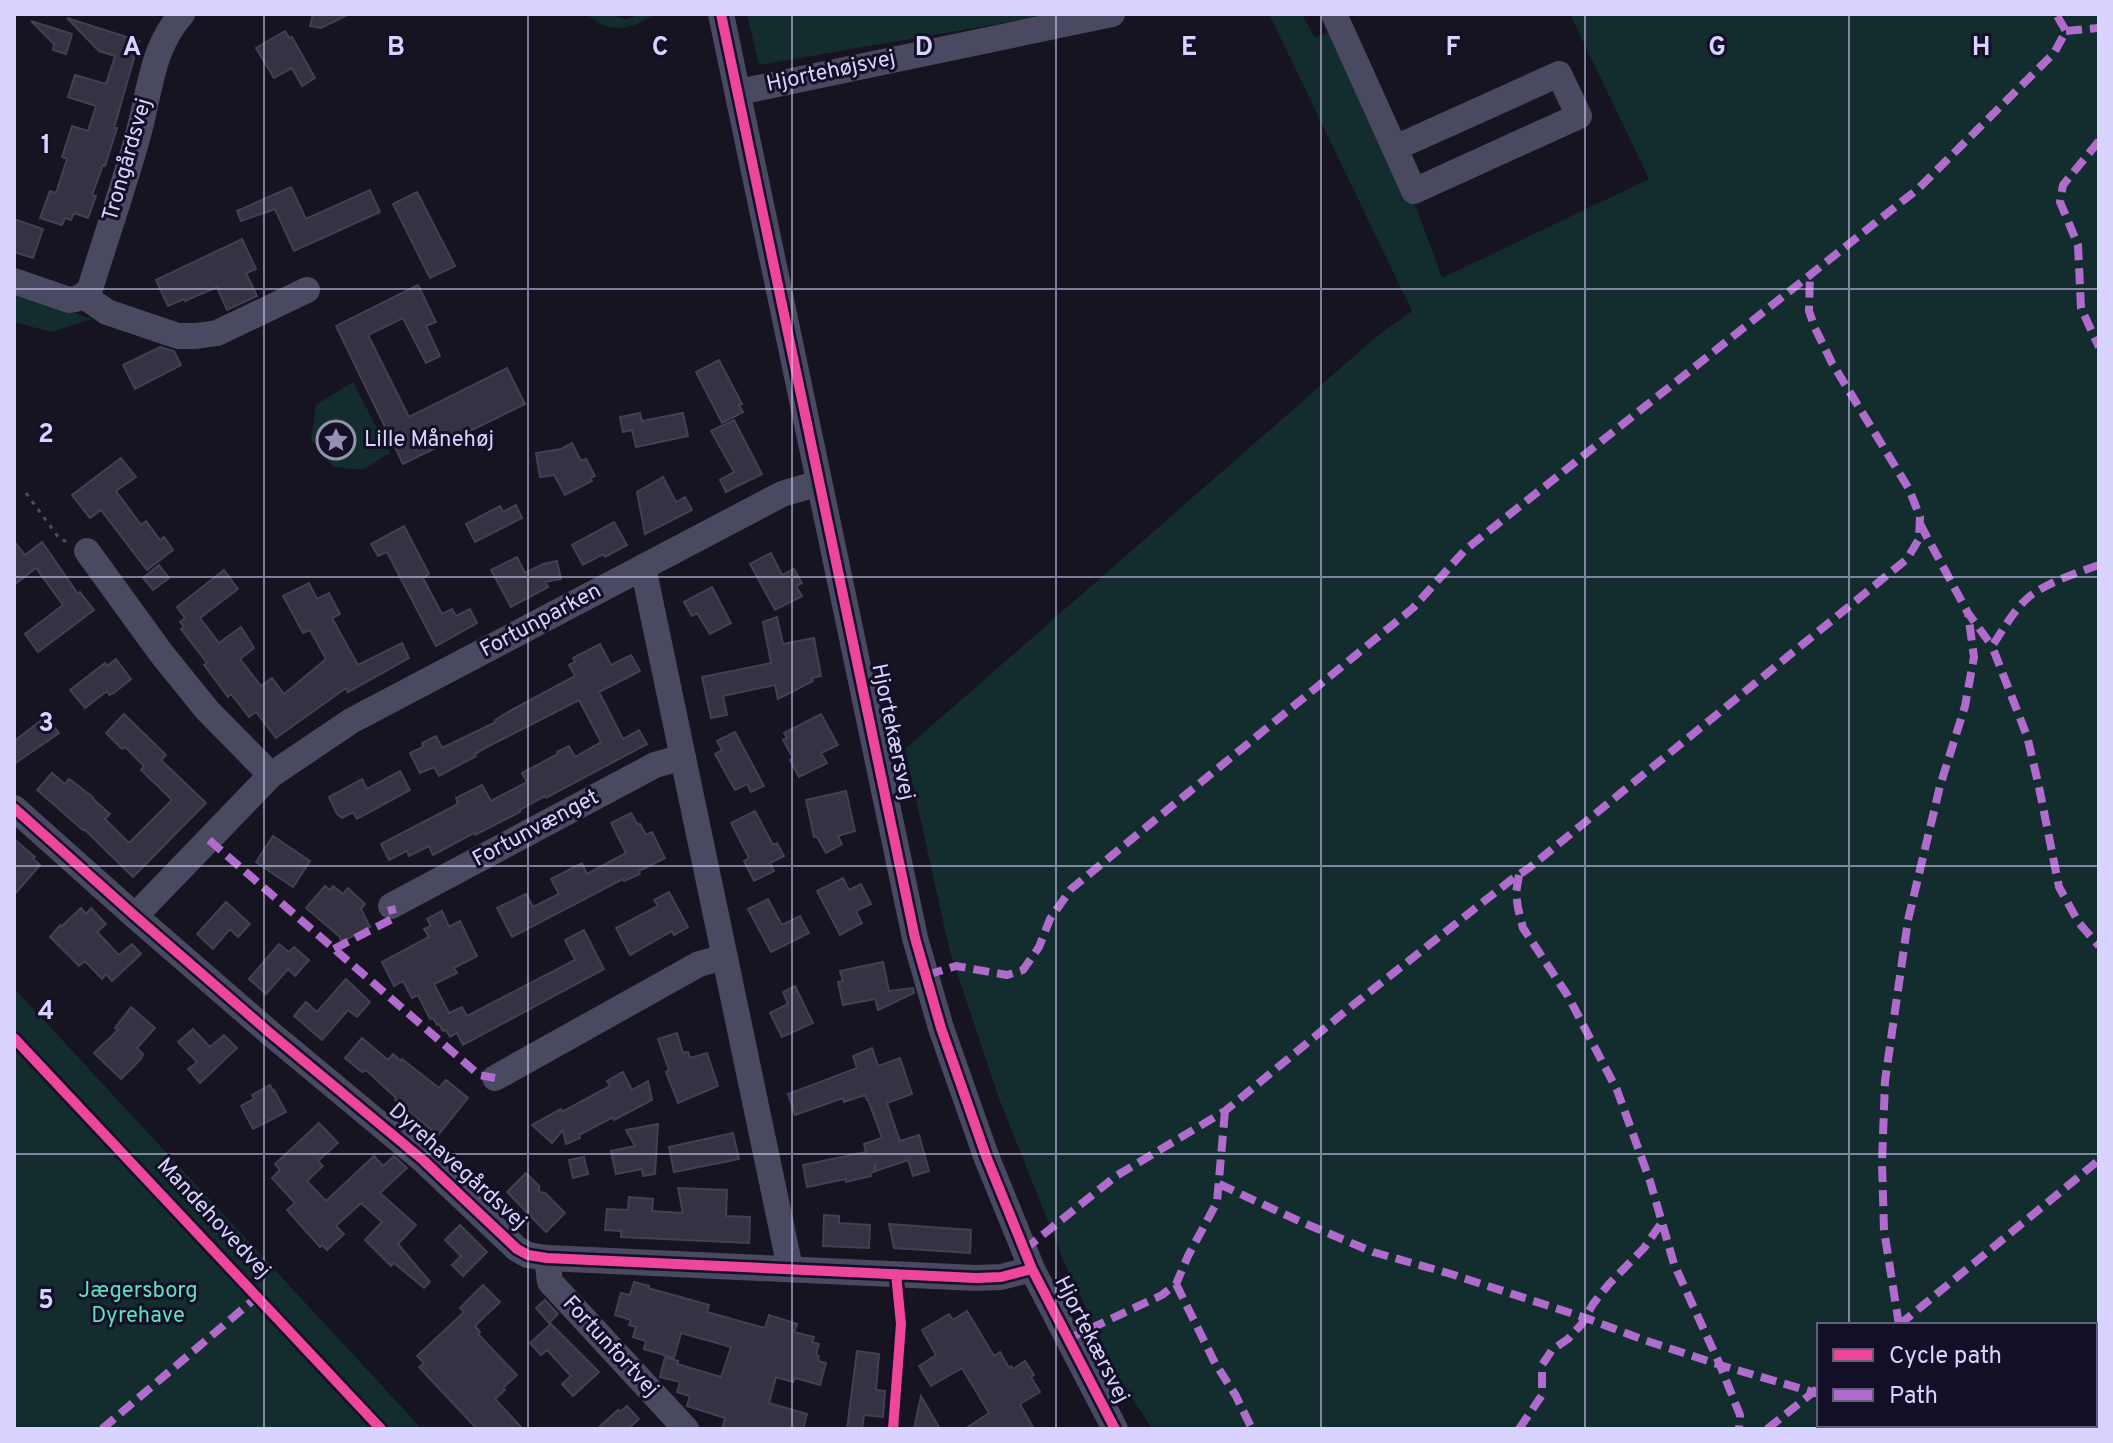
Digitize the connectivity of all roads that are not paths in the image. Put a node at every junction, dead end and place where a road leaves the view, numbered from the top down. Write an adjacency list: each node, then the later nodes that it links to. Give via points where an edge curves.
1 (721, 14): 5 (street, Hjortekærsvej)
2 (1112, 14): 5 (street, Hjortehøjsvej)
3 (1334, 14): 6 (street)
4 (172, 17): 9 (street, Trongårdsvej)
5 (739, 92): 10 (street, Hjortekærsvej)
6 (1395, 148): 6 (street, via 1559,74 1579,116 1414,191)
7 (14, 281): 9 (street, via 69,300)
8 (307, 290): 9 (street, via 217,333 196,336 178,336 107,312)
9 (84, 296)
10 (819, 483): 12 (street, Fortunparken, via 782,494); 22 (street, Hjortekærsvej, via 915,938 986,1156)
11 (87, 551): 14 (street, via 207,710)
12 (643, 567): 13 (street); 14 (street, Fortunparken, via 351,721)
13 (683, 757): 16 (street, Fortunvænget, via 655,765); 18 (street)
14 (271, 775): 17 (street, Fortunparken)
15 (14, 808): 17 (street, Dyrehavegårdsvej)
16 (391, 906)
17 (135, 916): 20 (street, Dyrehavegårdsvej, via 423,1160 517,1249)
18 (725, 957): 19 (street, via 699,964); 21 (street)
19 (495, 1078)
20 (547, 1258): 21 (street, Dyrehavegårdsvej); 23 (street, Fortunfortvej, via 550,1282)
21 (790, 1268): 22 (street, Dyrehavegårdsvej, via 976,1278)
22 (1032, 1269): 24 (street, Hjortekærsvej)
23 (686, 1429)
24 (1115, 1429)

